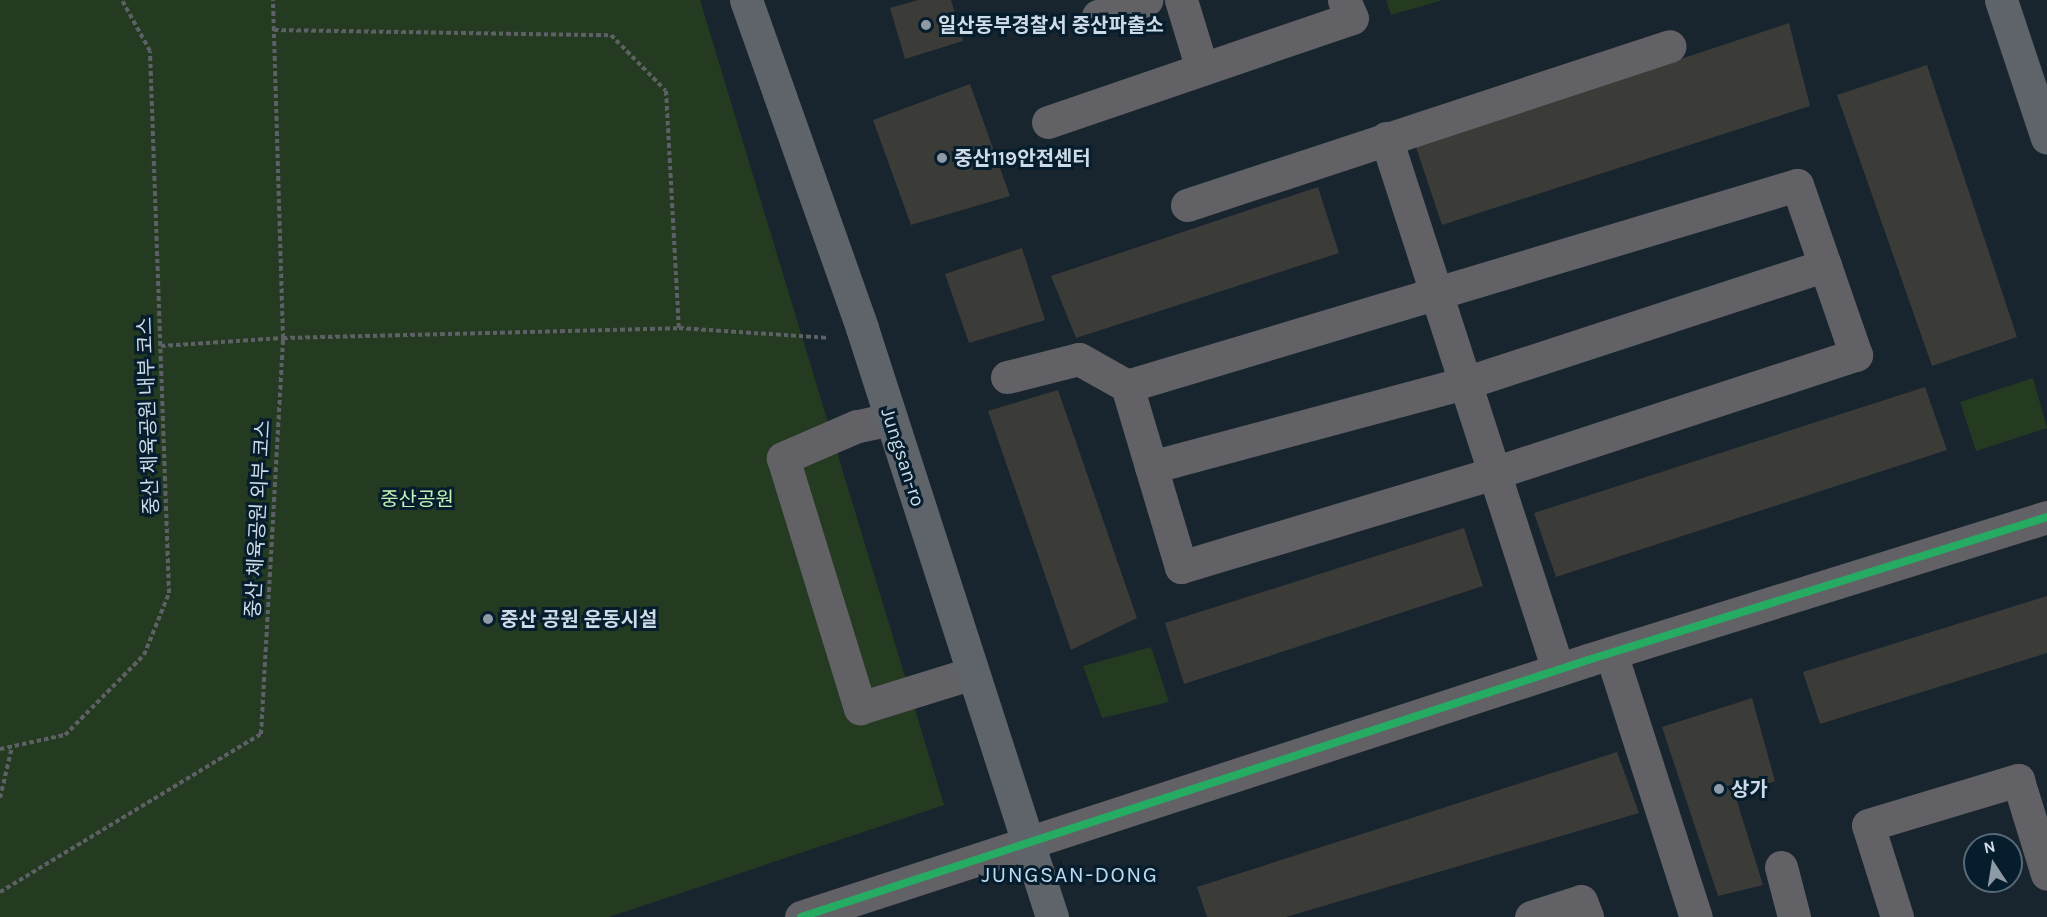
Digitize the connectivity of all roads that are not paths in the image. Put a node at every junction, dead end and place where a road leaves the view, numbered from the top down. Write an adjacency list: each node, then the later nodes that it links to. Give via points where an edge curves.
1 (746, 0): 18 (main road, Jungsan-ro)
2 (1146, 0): 6 (street)
3 (1181, 0): 8 (street)
4 (1344, 0): 8 (street, via 1352,18)
5 (2001, 0): 11 (main road)
6 (1098, 16)
7 (1670, 46): 10 (street)
8 (1202, 69): 9 (street)
9 (1048, 122)
10 (1386, 138): 12 (street); 14 (street)
11 (2047, 138)
12 (1186, 205)
13 (1825, 265): 14 (street, via 1797,185); 16 (street); 20 (street, via 1856,355)
14 (1435, 291): 16 (street); 17 (street)
15 (1007, 377): 17 (street, via 1079,359)
16 (1465, 383): 19 (street); 20 (street)
17 (1127, 386): 19 (street)
18 (891, 419): 24 (main road, Jungsan-ro); 24 (street, via 856,426 783,458 860,708)
19 (1151, 467): 20 (street, via 1181,567)
20 (1494, 473): 23 (street)
21 (2047, 517): 22 (street)
22 (1611, 653): 23 (street); 32 (street)
23 (1558, 670): 25 (street)
24 (973, 673): 25 (main road, Jungsan-ro)
25 (1030, 841): 28 (street); 29 (main road, Jungsan-ro)
26 (1780, 867): 33 (street)
27 (2047, 874): 34 (street, via 2018,780 1868,825)
28 (801, 917)
29 (1052, 917)
30 (1531, 917): 31 (street, via 1581,901)
31 (1587, 917)
32 (1696, 917)
33 (1794, 917)
34 (1897, 917)

